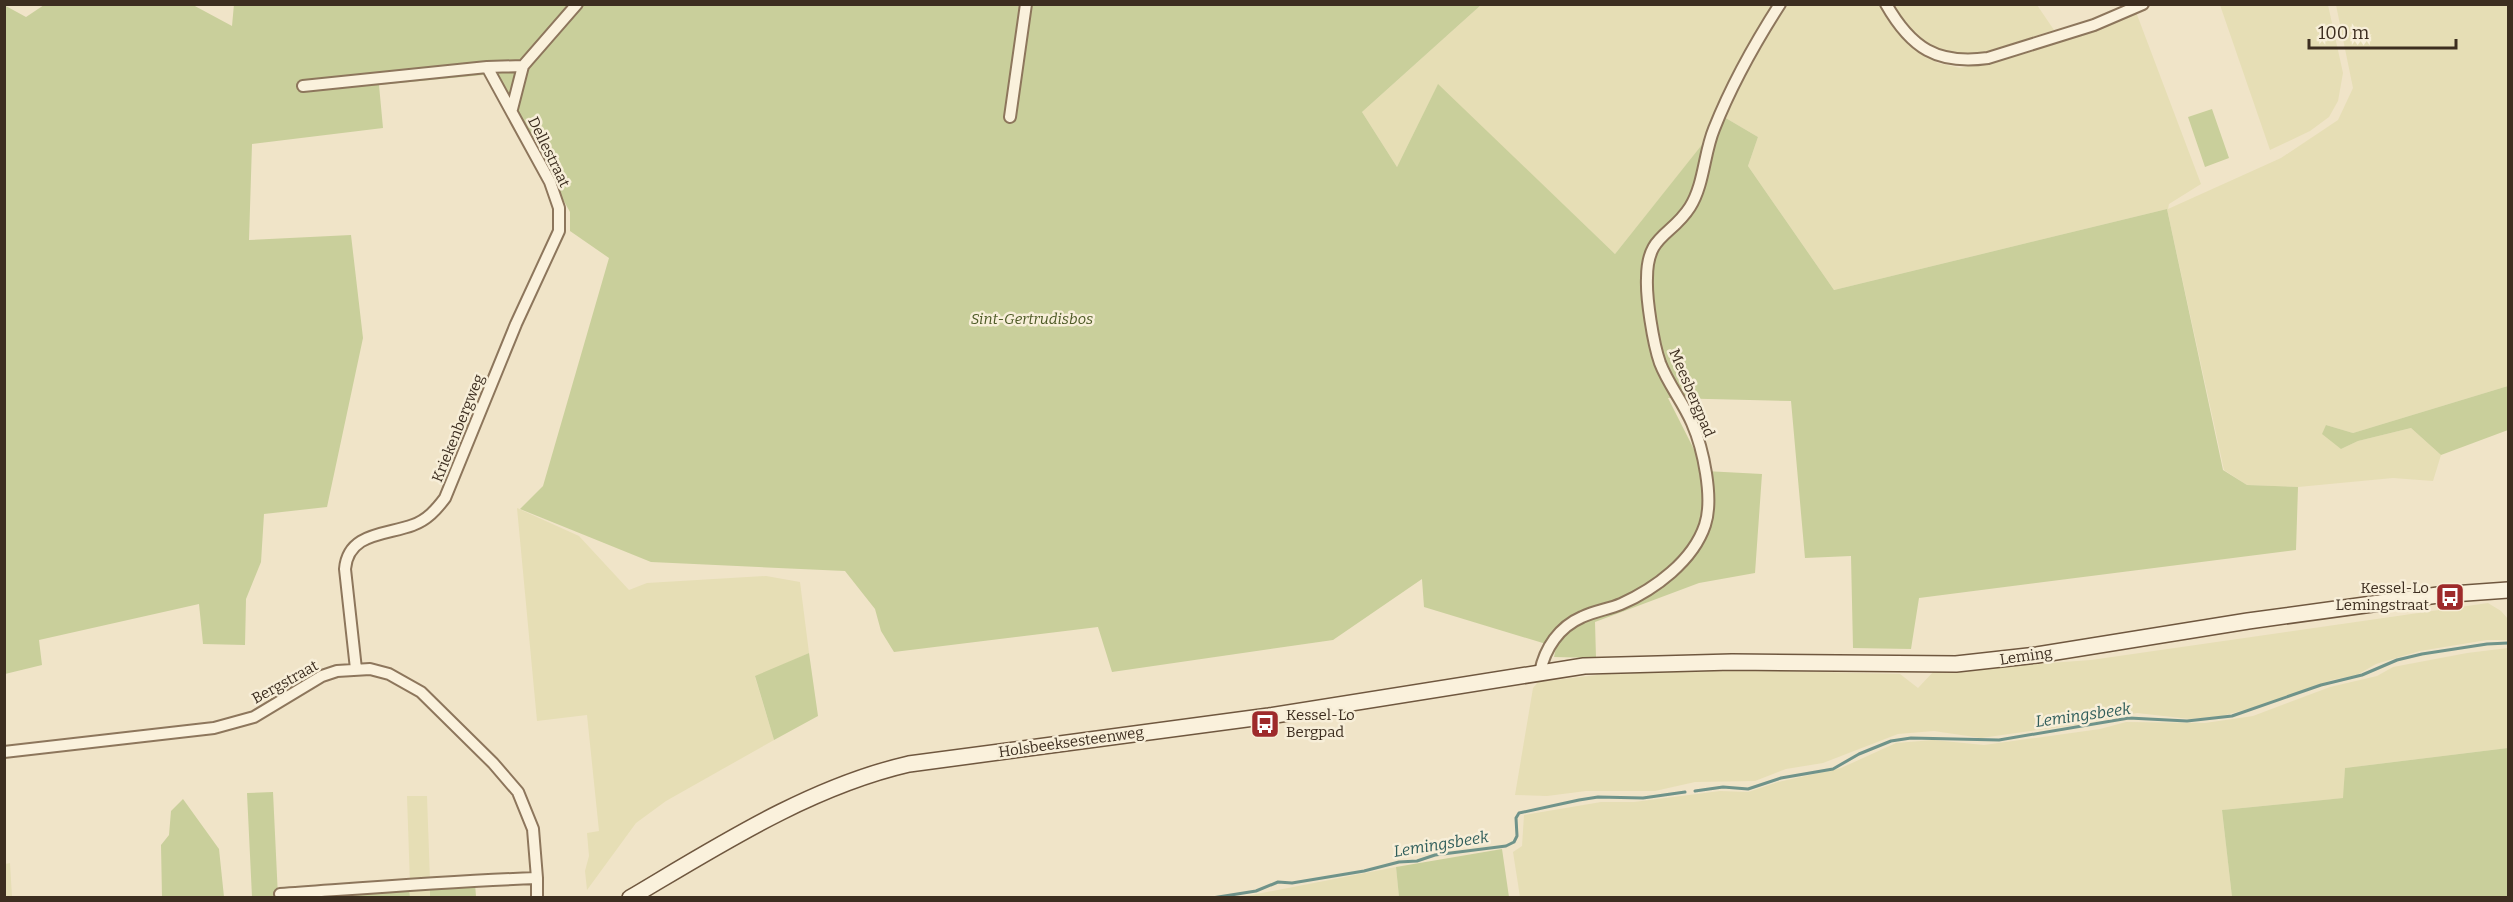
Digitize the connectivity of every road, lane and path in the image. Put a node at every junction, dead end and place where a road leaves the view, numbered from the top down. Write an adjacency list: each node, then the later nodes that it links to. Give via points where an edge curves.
1 (577, 4): 6 (street)
2 (1026, 4): 10 (street)
3 (1780, 4): 14 (street, Meesbergpad, via 1711,137 1690,207 1651,249 1648,259 1647,280 1659,360 1692,423 1708,490 1706,525 1690,553 1659,581 1620,604 1568,626 1554,639)
4 (1886, 4): 5 (street, via 1899,27 1923,50 1950,60 1988,58 2094,25)
5 (2143, 4)
6 (523, 66): 7 (street); 9 (street)
7 (487, 67): 8 (street); 9 (street, Dellestraat)
8 (303, 86)
9 (512, 109): 11 (street, Dellestraat, via 550,182 559,208 559,231)
10 (1010, 117)
11 (547, 254): 13 (street, Kriekenbergweg, via 445,498 422,521 367,537 349,553 345,569)
12 (2508, 590): 14 (street, Leming, via 2414,598 1956,664 1732,662 1584,666)
13 (356, 669): 15 (street, Bergstraat, via 322,676 237,723); 16 (street, Bergstraat, via 389,674 421,692 494,763 518,792 526,809 533,829)
14 (1540, 672): 19 (street, Holsbeeksesteenweg, via 1269,716 917,762 884,770 744,831)
15 (4, 752)
16 (537, 878): 17 (street); 18 (street, Bergstraat)
17 (280, 894)
18 (537, 897)
19 (630, 897)

